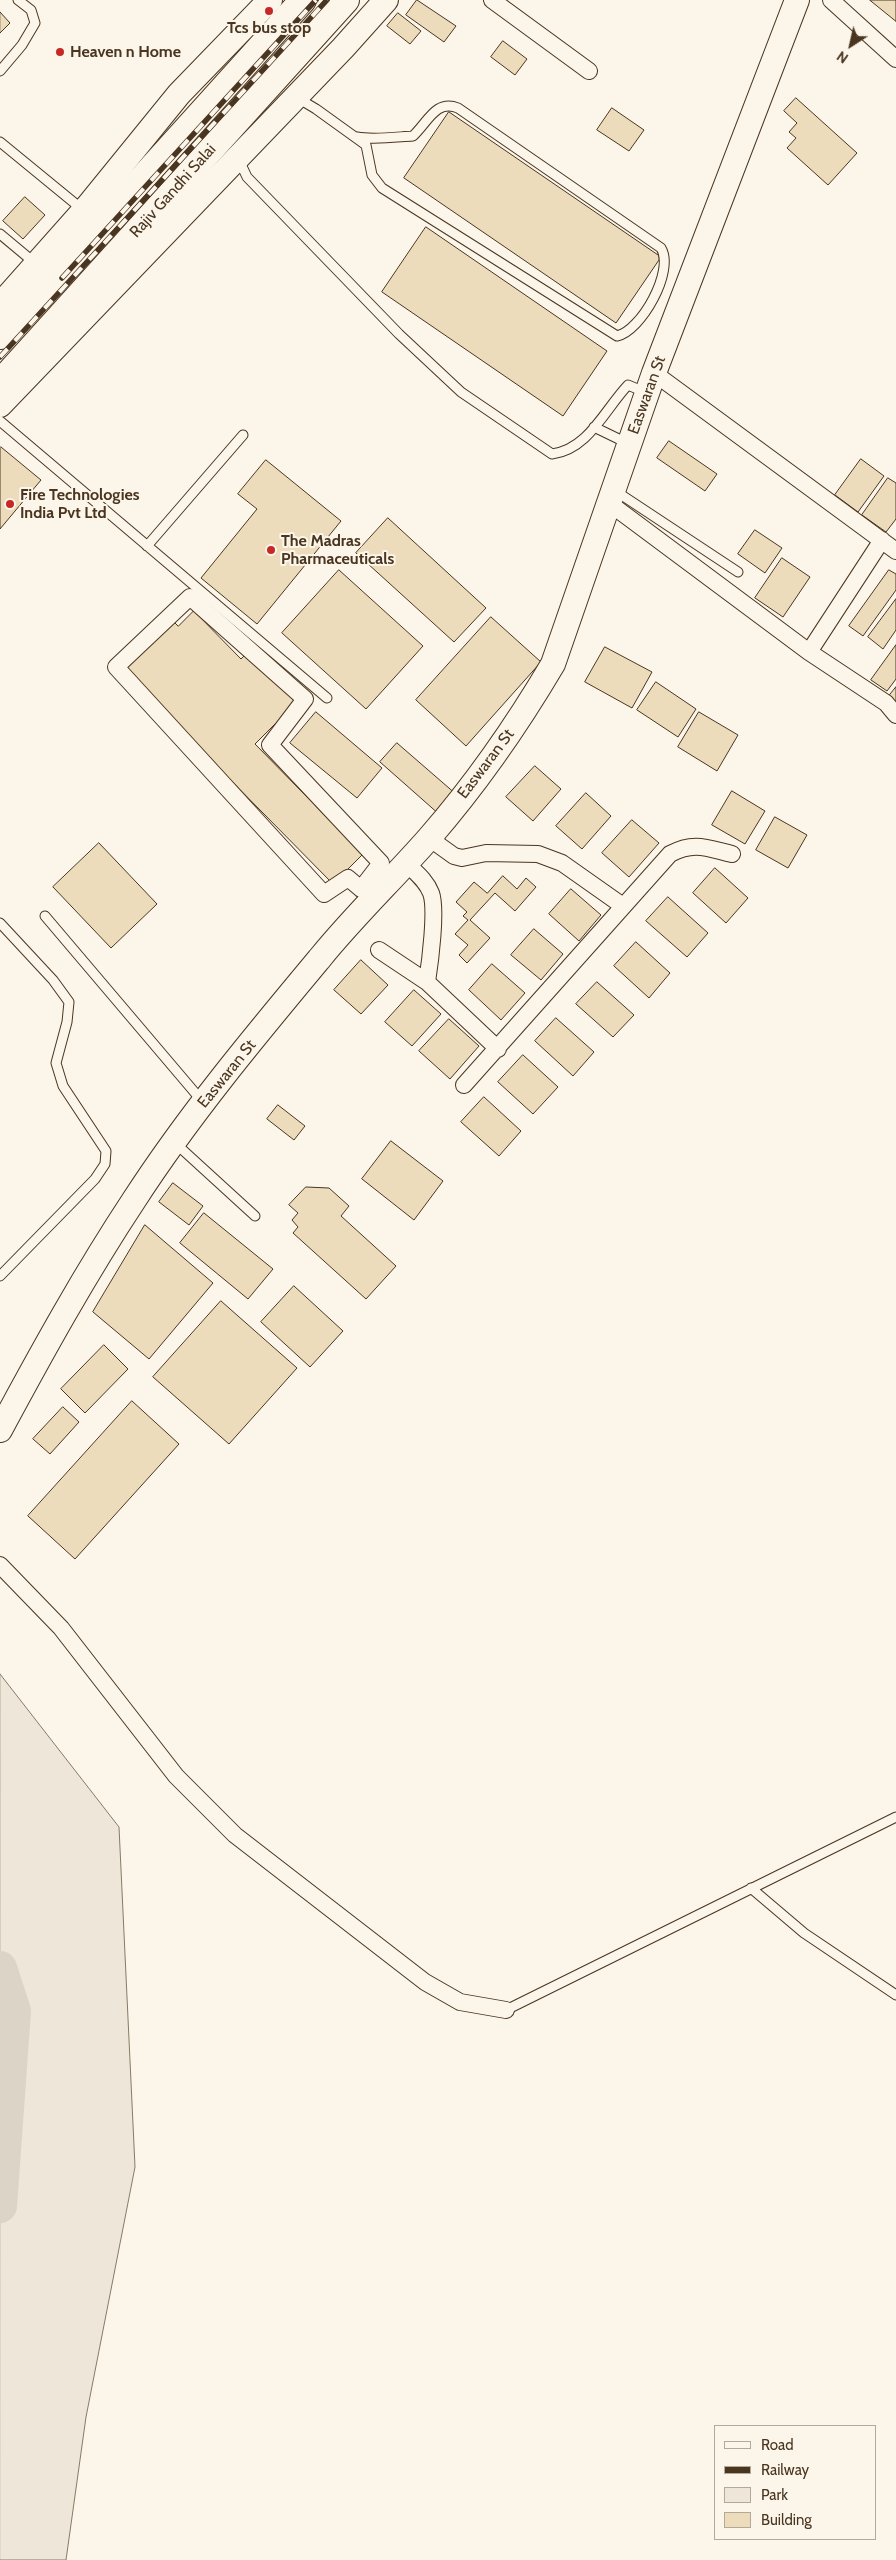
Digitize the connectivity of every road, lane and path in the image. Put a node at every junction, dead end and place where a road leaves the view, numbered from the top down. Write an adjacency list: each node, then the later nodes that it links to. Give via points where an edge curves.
1 (18, 0): 12 (lane, via 32,10 34,23 22,45)
2 (270, 0): 18 (street, via 179,94)
3 (304, 0): 22 (main road, Rajiv Gandhi Salai)
4 (346, 0): 9 (main road, Rajiv Gandhi Salai)
5 (386, 0): 10 (street)
6 (492, 0): 13 (street)
7 (797, 0): 24 (street, Easwaran St)
8 (831, 0): 11 (street)
9 (319, 29): 10 (street); 23 (main road, Rajiv Gandhi Salai)
10 (342, 48): 14 (street)
11 (896, 59)
12 (0, 71)
13 (589, 71)
14 (296, 97): 15 (lane); 17 (street)
15 (357, 137): 15 (lane, via 366,145 372,175 382,188 617,336 626,334 636,324 663,280 666,256 661,248 458,108 448,104 439,107 413,136)
16 (0, 142): 18 (lane)
17 (238, 157): 25 (street); 27 (lane, via 247,177 399,334 461,392 552,454 573,448)
18 (84, 210): 20 (street)
19 (0, 234): 20 (lane)
20 (36, 264): 21 (street)
21 (0, 305)
22 (0, 336)
23 (0, 383)
24 (651, 383): 27 (lane, via 628,385); 29 (street, Easwaran St); 31 (street)
25 (0, 405)
26 (0, 421): 32 (lane)
27 (594, 427): 29 (lane)
28 (243, 435): 32 (lane)
29 (629, 444): 30 (street, Easwaran St)
30 (611, 496): 34 (lane); 35 (street); 38 (street, Easwaran St, via 553,664 484,769)
31 (882, 540): 33 (street); 35 (street)
32 (147, 546): 36 (lane)
33 (896, 551)
34 (738, 572)
35 (809, 652): 37 (street, via 886,703)
36 (327, 698)
37 (896, 714)
38 (429, 838): 40 (street, Easwaran St); 42 (street, via 462,858 486,853 538,854 562,863)
39 (732, 854): 42 (street, via 701,846 683,847 670,854)
40 (406, 863): 41 (street, Easwaran St); 46 (street, via 423,880 431,894)
41 (382, 876): 41 (street, via 361,889 348,878 324,894 116,668 190,597 305,699 270,745 381,863); 49 (street, Easwaran St)
42 (623, 906): 47 (street)
43 (44, 916): 49 (lane)
44 (0, 924): 52 (lane, via 54,980 69,1002 56,1063 63,1086 106,1151 105,1164 95,1179)
45 (379, 950): 46 (street)
46 (427, 982): 47 (street)
47 (498, 1048): 48 (street)
48 (464, 1085)
49 (203, 1103): 50 (street, Easwaran St)
50 (174, 1142): 51 (lane); 53 (street, Easwaran St, via 87,1274)
51 (255, 1216)
52 (0, 1276)
53 (0, 1430)
54 (0, 1565): 58 (street, via 61,1628 176,1776 235,1835 425,1982 460,2002)
55 (896, 1817): 56 (lane)
56 (752, 1888): 57 (lane, via 804,1934); 58 (lane)
57 (896, 1995)
58 (506, 2010)

